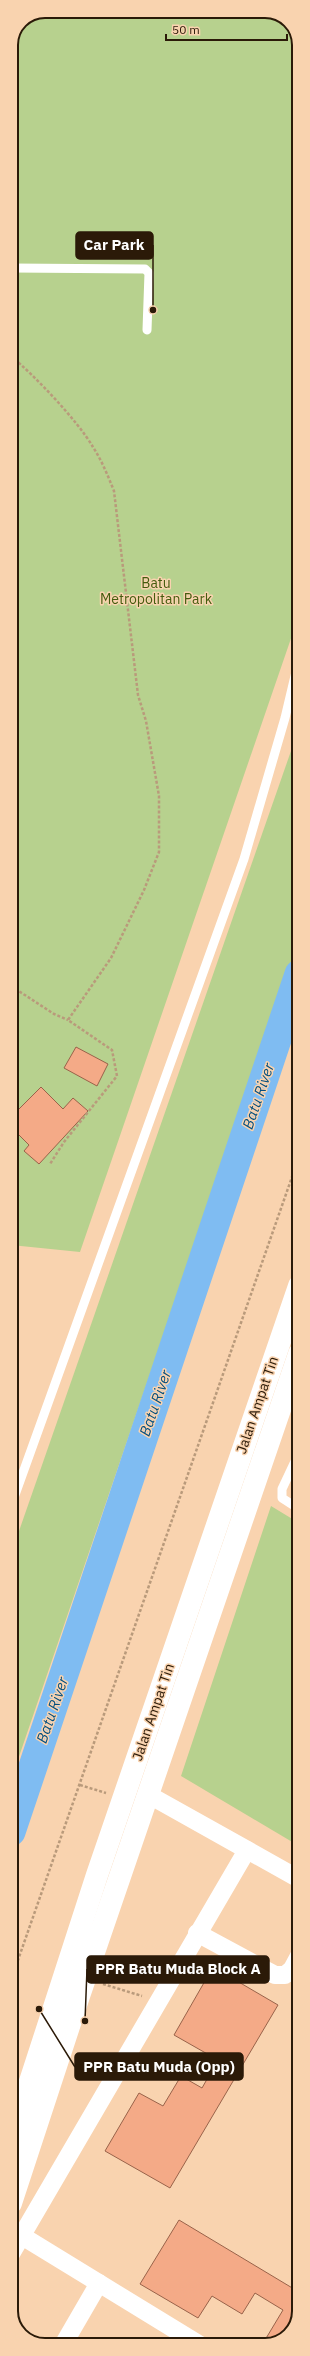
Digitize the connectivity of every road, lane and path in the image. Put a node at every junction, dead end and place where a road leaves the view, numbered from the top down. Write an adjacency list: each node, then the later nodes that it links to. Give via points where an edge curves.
1 (18, 268): 2 (lane, via 144,269 149,273)
2 (147, 330)
3 (18, 363): 6 (path, via 72,419 93,446 114,491 138,695 146,722 159,796 159,852 144,890 111,958)
4 (292, 689): 14 (lane, via 244,858)
5 (18, 991): 6 (path)
6 (68, 1020): 7 (path, via 112,1050 117,1076 64,1142)
7 (50, 1164)
8 (292, 1177): 16 (path)
9 (292, 1306): 10 (street, Jalan Ampat Tin)
10 (267, 1376): 11 (street); 20 (street, Jalan Ampat Tin)
11 (292, 1379)
12 (292, 1388): 18 (street, Jalan Ampat Tin)
13 (292, 1468): 15 (lane, via 282,1489 282,1498)
14 (18, 1487)
15 (292, 1504)
16 (80, 1785): 17 (path); 23 (path)
17 (106, 1794)
18 (149, 1795): 19 (street); 20 (street, via 138,1797 130,1806); 28 (street, Jalan Ampat Tin)
19 (247, 1850): 21 (street); 22 (street)
20 (97, 1875): 27 (street, Jalan Ampat Tin)
21 (292, 1875)
22 (197, 1933): 24 (street, via 275,1975 285,1975); 26 (street)
23 (18, 1960)
24 (292, 1969)
25 (100, 1983): 26 (path)
26 (158, 2001): 29 (street)
27 (18, 2118)
28 (18, 2182)
29 (22, 2236): 30 (street); 31 (street)
30 (18, 2243)
31 (99, 2283): 32 (street); 33 (street)
32 (67, 2338)
33 (189, 2338)

